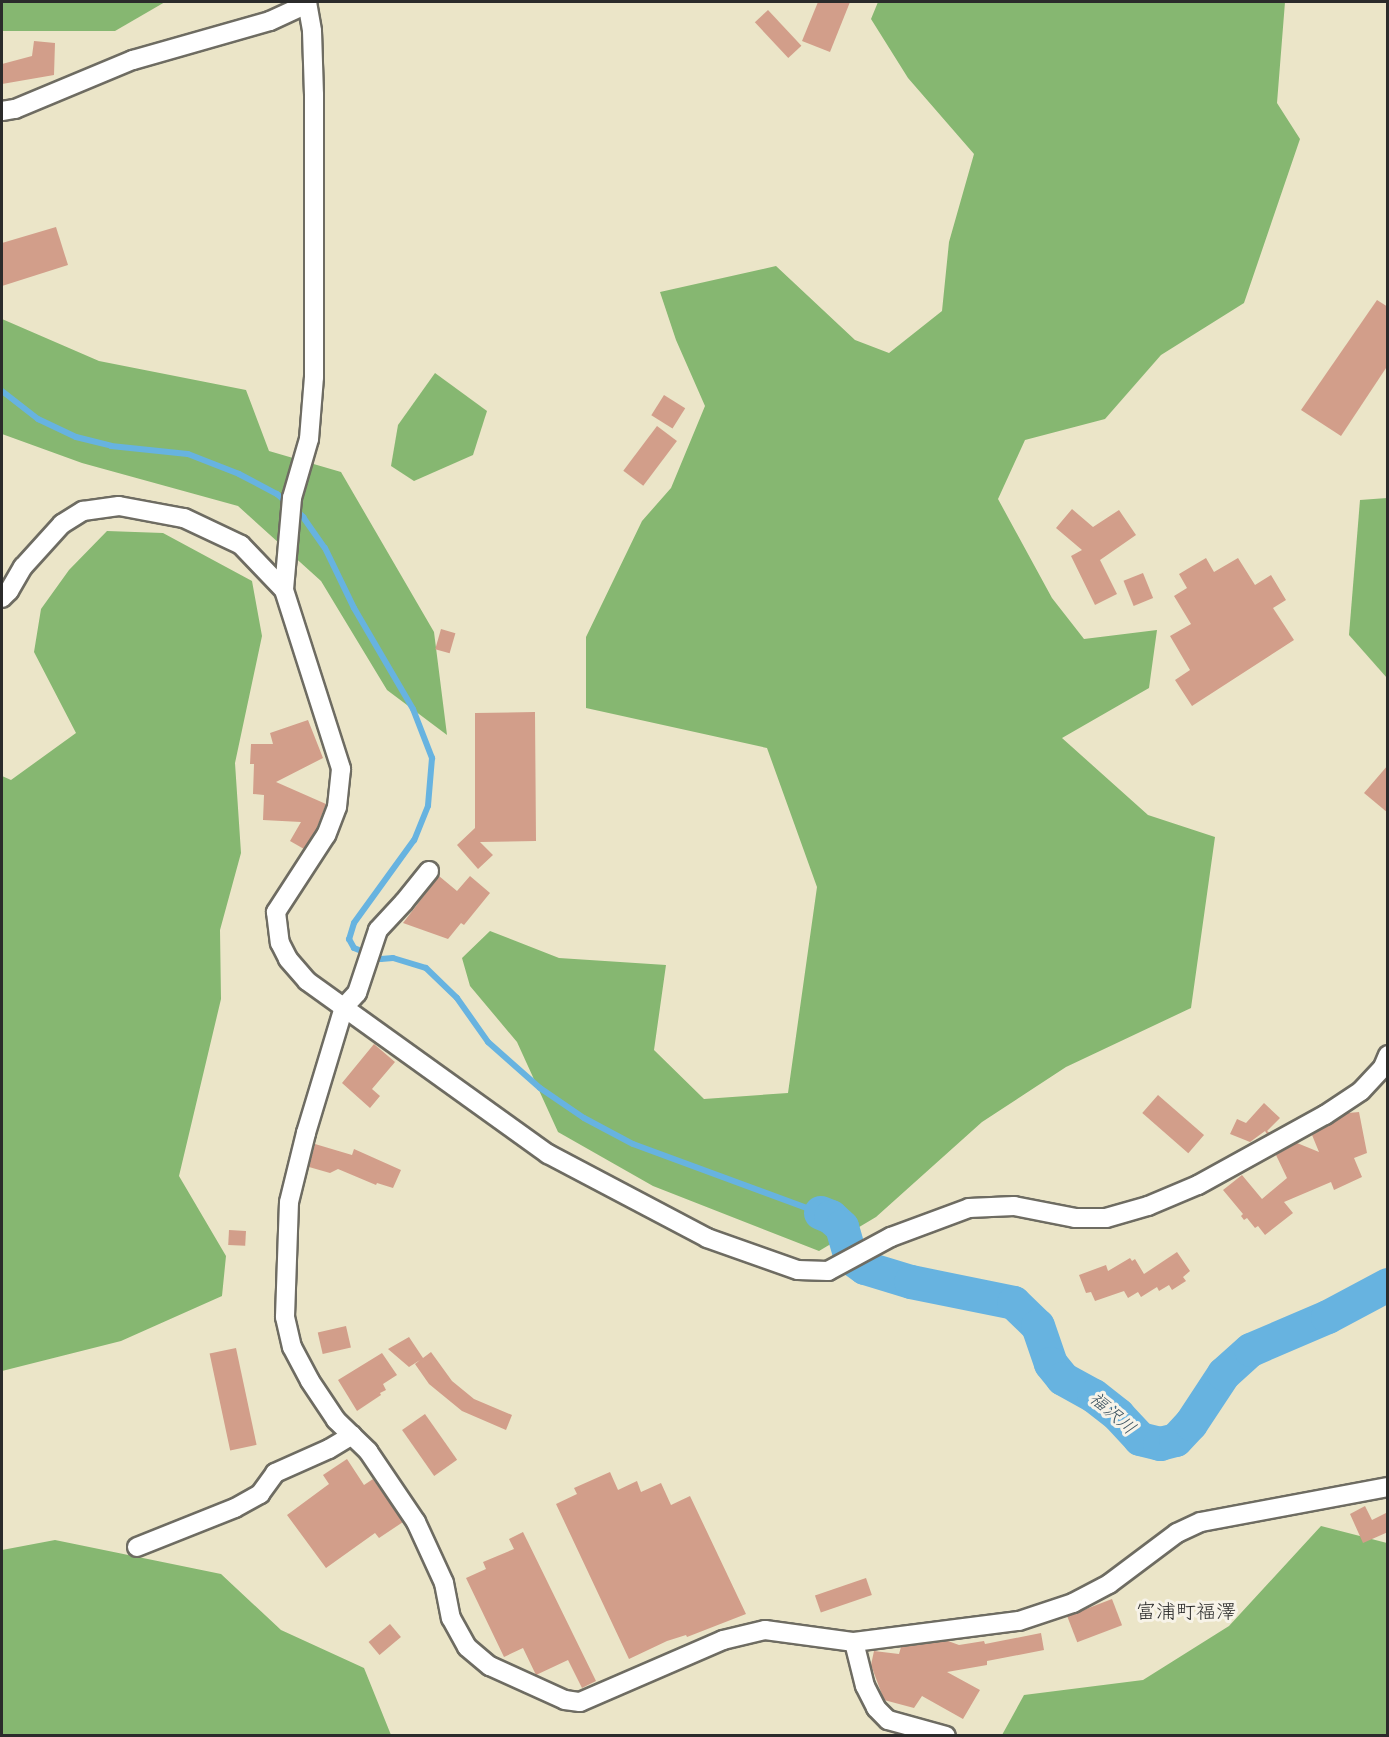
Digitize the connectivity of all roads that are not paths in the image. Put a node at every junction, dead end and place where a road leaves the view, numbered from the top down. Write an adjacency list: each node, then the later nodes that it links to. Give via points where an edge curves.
1 (307, 3): 2 (street, via 270,21 133,60); 3 (street, via 314,95 314,377 309,439 292,498)
2 (2, 111)
3 (284, 590): 4 (street, via 241,545 184,518 119,506 83,511 62,524 23,567); 6 (street, via 341,769 337,807 326,835 276,912 280,943 307,981)
4 (2, 598)
5 (429, 871): 6 (street, via 378,930 357,993)
6 (344, 1007): 7 (street, via 548,1154 707,1238 798,1270 828,1271 891,1237 969,1208 1014,1206 1075,1218 1106,1218 1148,1206 1198,1185 1325,1115 1361,1091 1383,1067); 8 (street, via 289,1202 284,1288 292,1347 336,1420)
7 (1388, 1055)
8 (352, 1436): 10 (street, via 275,1473 260,1494 235,1508); 11 (street, via 368,1451 416,1522 444,1583 451,1618 467,1647 490,1666 565,1700 595,1698 723,1640 765,1630)
9 (1388, 1487): 11 (street, via 1201,1522 1177,1533 1109,1584 1073,1603 1019,1620)
10 (137, 1546)
11 (854, 1642): 12 (street, via 865,1686 876,1708 888,1720)
12 (946, 1736)

